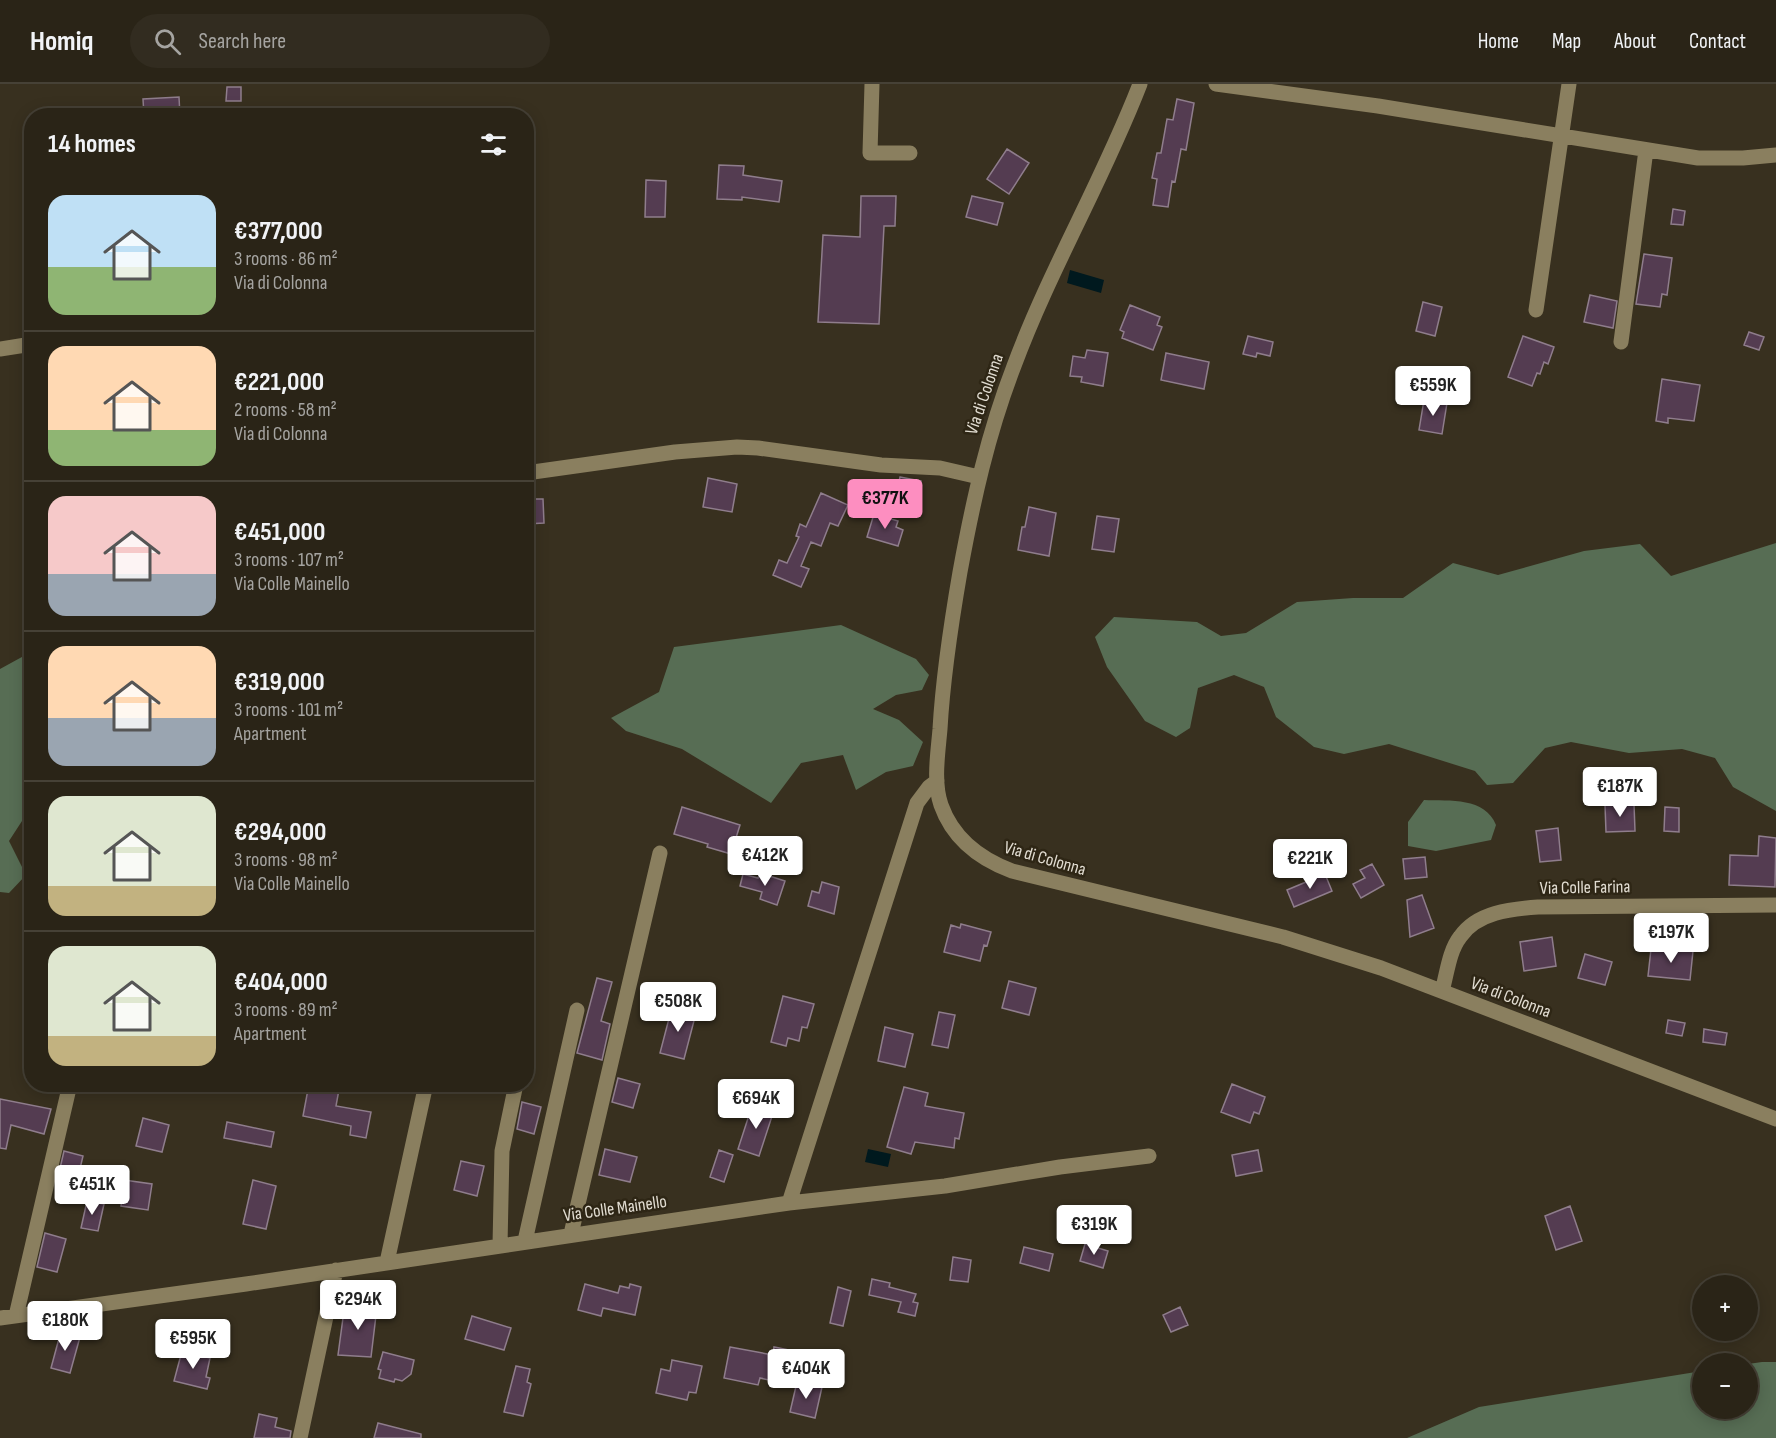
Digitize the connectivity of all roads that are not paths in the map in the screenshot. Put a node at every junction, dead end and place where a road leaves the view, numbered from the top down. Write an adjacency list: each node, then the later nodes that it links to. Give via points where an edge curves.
1 (872, 84): 7 (street, via 870,153)
2 (1140, 84): 14 (street, Via di Colonna, via 1025,336)
3 (1216, 84): 5 (street)
4 (1569, 84): 5 (street)
5 (1560, 135): 6 (street); 9 (street)
6 (1647, 150): 8 (street, via 1698,158); 10 (street)
7 (910, 153)
8 (1776, 155)
9 (1536, 310)
10 (1621, 342)
11 (24, 345): 12 (street)
12 (0, 349)
13 (534, 472): 14 (street, via 736,447 940,468)
14 (979, 477): 15 (street, Via di Colonna, via 945,660)
15 (937, 781): 18 (street, Via di Colonna, via 943,809 956,831 975,853 995,865 1302,943); 25 (street, via 917,803)
16 (660, 853): 26 (street)
17 (1776, 905): 18 (street, Via Colle Farina, via 1538,907 1502,911 1475,922 1460,937)
18 (1442, 991): 23 (street, Via di Colonna)
19 (577, 1010): 27 (street)
20 (68, 1092): 31 (street)
21 (424, 1092): 29 (street)
22 (514, 1092): 28 (street, via 502,1151)
23 (1776, 1119)
24 (1149, 1155): 25 (street, Via Colle Mainello, via 945,1186)
25 (789, 1203): 26 (street, Via Colle Mainello)
26 (571, 1234): 27 (street, Via Colle Mainello)
27 (525, 1241): 28 (street, Via Colle Mainello)
28 (500, 1245): 29 (street, Via Colle Mainello)
29 (387, 1262): 30 (street, Via Colle Mainello)
30 (336, 1270): 31 (street, Via Colle Mainello); 33 (street)
31 (16, 1316): 32 (street, Via Colle Mainello)
32 (0, 1318)
33 (300, 1438)

